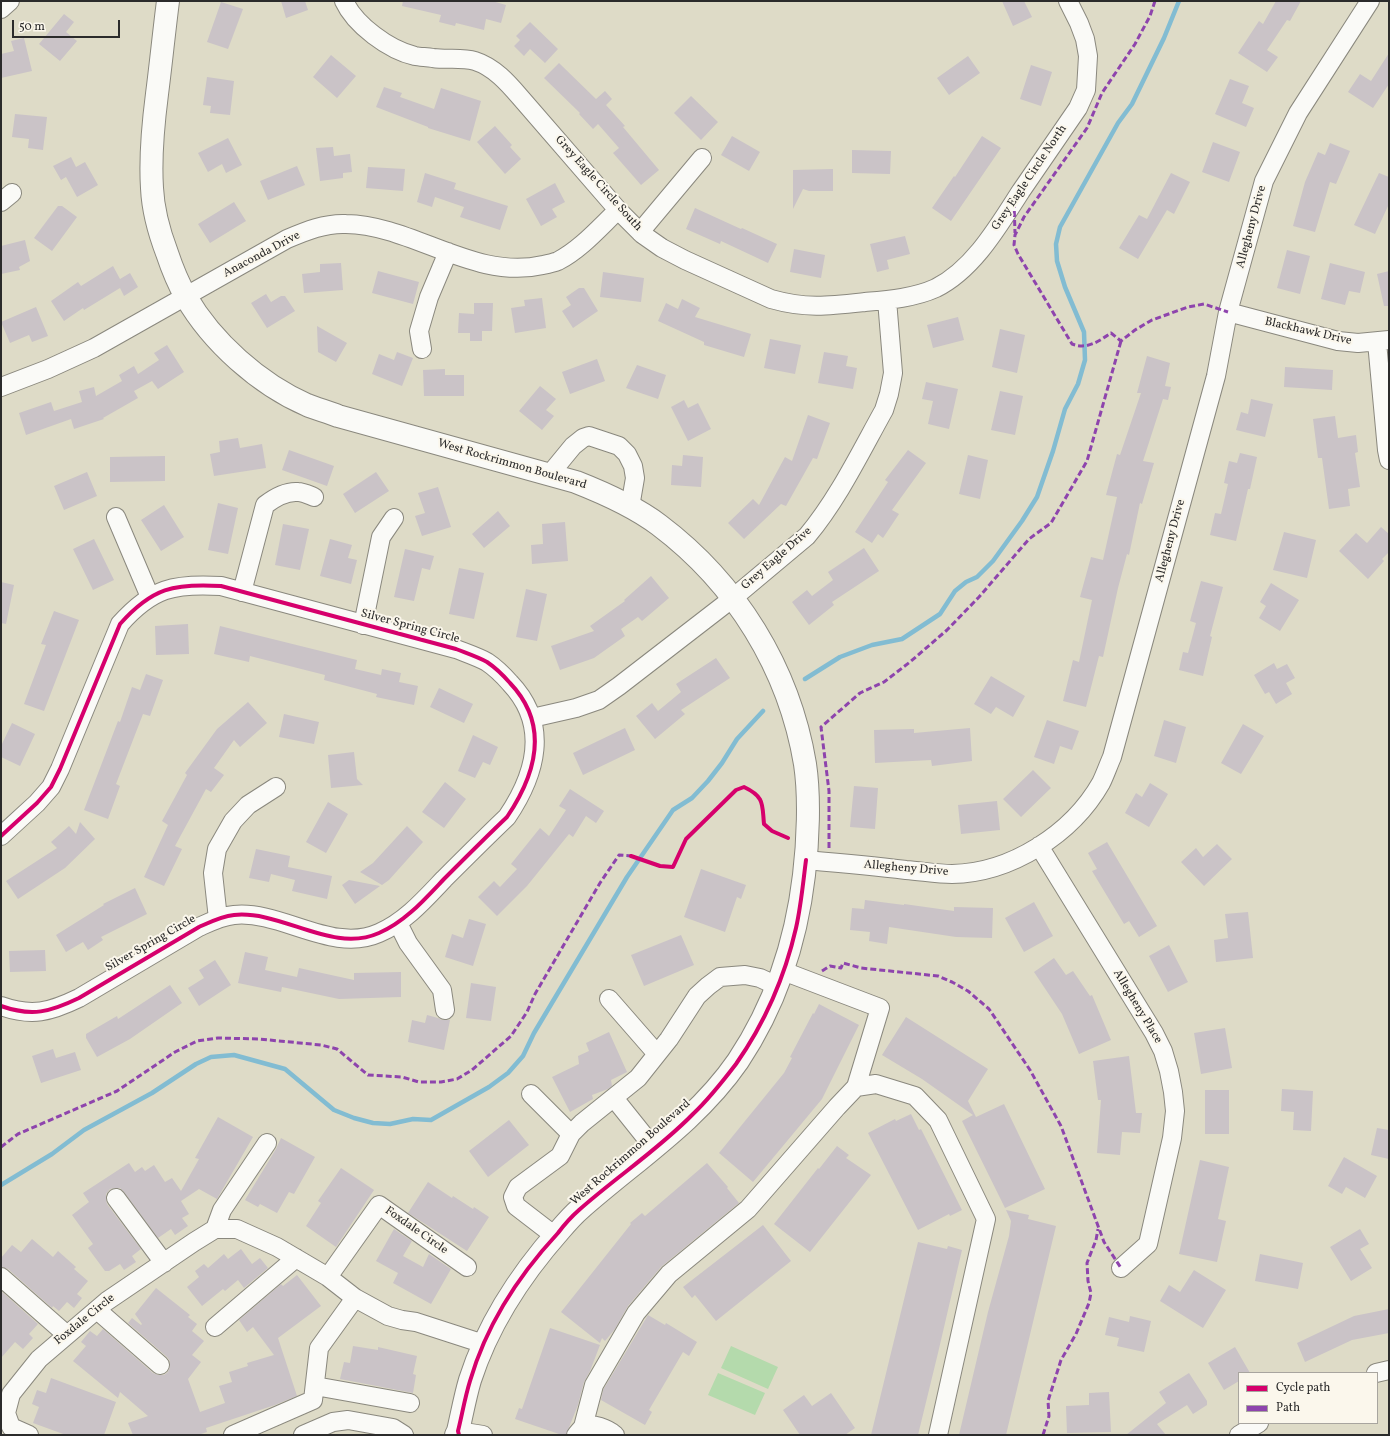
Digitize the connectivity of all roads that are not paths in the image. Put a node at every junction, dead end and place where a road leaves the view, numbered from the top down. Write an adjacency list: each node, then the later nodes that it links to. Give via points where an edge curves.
1 (10, 1): 6 (street)
2 (168, 1): 11 (main road, West Rockrimmon Boulevard, via 153,127 152,189 155,216 163,242)
3 (344, 1): 8 (street, Grey Eagle Circle South, via 357,20 373,35 394,48 414,56 475,61 491,69 520,97)
4 (1068, 1): 12 (street, Grey Eagle Circle North, via 1085,39 1088,56 1086,90 1078,108 982,248 967,264 935,288)
5 (1370, 1): 13 (street, Allegheny Drive, via 1298,113 1264,181)
6 (1, 9)
7 (702, 158): 9 (street)
8 (618, 210): 9 (street, Grey Eagle Circle South); 10 (street, Anaconda Drive, via 574,251 556,262 518,268 479,262)
9 (640, 232): 12 (street, Grey Eagle Circle South, via 685,260 771,299 823,307)
10 (448, 252): 11 (street, Anaconda Drive, via 379,228 345,224 327,225 287,239); 15 (street, via 429,297 419,331)
11 (186, 296): 16 (street, Anaconda Drive, via 89,351); 18 (main road, West Rockrimmon Boulevard, via 202,322 229,351 264,379 307,405 338,416)
12 (887, 300): 25 (street, Grey Eagle Drive, via 893,372 884,410 817,524 807,536)
13 (1228, 312): 14 (street, Blackhawk Drive, via 1338,341); 30 (street, Allegheny Drive, via 1216,376 1112,757 1101,782 1084,807 1064,827)
14 (1383, 341): 17 (street)
15 (422, 349)
16 (1, 387)
17 (1389, 460)
18 (550, 474): 20 (main road, West Rockrimmon Boulevard, via 601,492); 20 (street, via 583,438 589,436 619,446 633,466 635,478)
19 (314, 497): 23 (street, via 298,492 286,493 265,505)
20 (630, 507): 25 (main road, West Rockrimmon Boulevard, via 657,523 682,544 705,565)
21 (116, 517): 24 (street)
22 (394, 518): 26 (street, via 381,537)
23 (242, 592): 24 (street, Silver Spring Circle, via 221,586 198,584 167,590); 26 (street, Silver Spring Circle)
24 (150, 597): 29 (street, Silver Spring Circle, via 120,624 51,787)
25 (733, 598): 27 (street, Grey Eagle Drive, via 599,700); 31 (main road, West Rockrimmon Boulevard, via 765,646 792,708 805,766)
26 (363, 624): 27 (street, Silver Spring Circle, via 456,649 487,662 514,687 525,701)
27 (532, 718): 33 (street, Silver Spring Circle, via 535,738 534,760 519,799 507,816)
28 (276, 787): 32 (street, via 248,805 233,821 216,849 212,873)
29 (1, 836)
30 (1039, 846): 31 (street, Allegheny Drive, via 1010,862 983,870 952,874); 51 (street, Allegheny Place, via 1154,1033 1170,1071 1175,1111 1172,1138 1148,1244)
31 (806, 860): 34 (main road, West Rockrimmon Boulevard, via 796,927)
32 (218, 919): 33 (street, Silver Spring Circle, via 233,915 262,916 335,937 356,938 378,934); 36 (street, Silver Spring Circle, via 199,926 61,1007 39,1012 15,1011)
33 (398, 924): 37 (street, via 408,943 442,990)
34 (780, 978): 38 (street, via 745,975 720,978 697,996); 39 (street, via 880,1008); 44 (main road, West Rockrimmon Boulevard, via 754,1035 737,1062 693,1114)
35 (609, 999): 38 (street)
36 (1, 1006)
37 (444, 1010)
38 (657, 1054): 41 (street, via 638,1078)
39 (856, 1087): 66 (street, via 748,1209 669,1274 636,1313 594,1385); 74 (street, via 876,1084 915,1096 938,1120 986,1219)
40 (530, 1094): 42 (street)
41 (614, 1098): 42 (street); 44 (street)
42 (570, 1134): 47 (street, via 560,1156 518,1187 513,1197 516,1206)
43 (267, 1143): 46 (street, via 222,1210)
44 (654, 1148): 47 (main road, West Rockrimmon Boulevard, via 578,1211)
45 (116, 1198): 49 (street)
46 (215, 1229): 48 (street, via 238,1229); 49 (street, Foxdale Circle)
47 (555, 1236): 58 (main road, West Rockrimmon Boulevard, via 535,1258 513,1290)
48 (296, 1258): 53 (street); 56 (street)
49 (164, 1263): 55 (street, Foxdale Circle)
50 (467, 1267): 53 (street, Foxdale Circle, via 379,1205)
51 (1121, 1268)
52 (1, 1277): 57 (street)
53 (328, 1278): 54 (street)
54 (355, 1298): 58 (street, via 388,1316 416,1322); 62 (street, via 319,1348)
55 (97, 1310): 57 (street, Foxdale Circle); 59 (street)
56 (215, 1327)
57 (67, 1335): 64 (street, Foxdale Circle, via 38,1359 11,1394)
58 (484, 1344): 67 (main road, West Rockrimmon Boulevard, via 470,1380)
59 (160, 1366)
60 (1389, 1370): 61 (street)
61 (1378, 1373)
62 (315, 1386): 63 (street); 69 (street, via 313,1400)
63 (410, 1403)
64 (5, 1418): 68 (street, Foxdale Circle, via 11,1427)
65 (1258, 1424): 75 (street)
66 (580, 1431): 73 (street, via 590,1426 602,1428)
67 (458, 1434): 72 (street)
68 (29, 1435)
69 (233, 1435)
70 (303, 1435): 71 (street, via 333,1422 348,1420 393,1428)
71 (404, 1435)
72 (483, 1435)
73 (615, 1435)
74 (938, 1435)
75 (1239, 1435)

